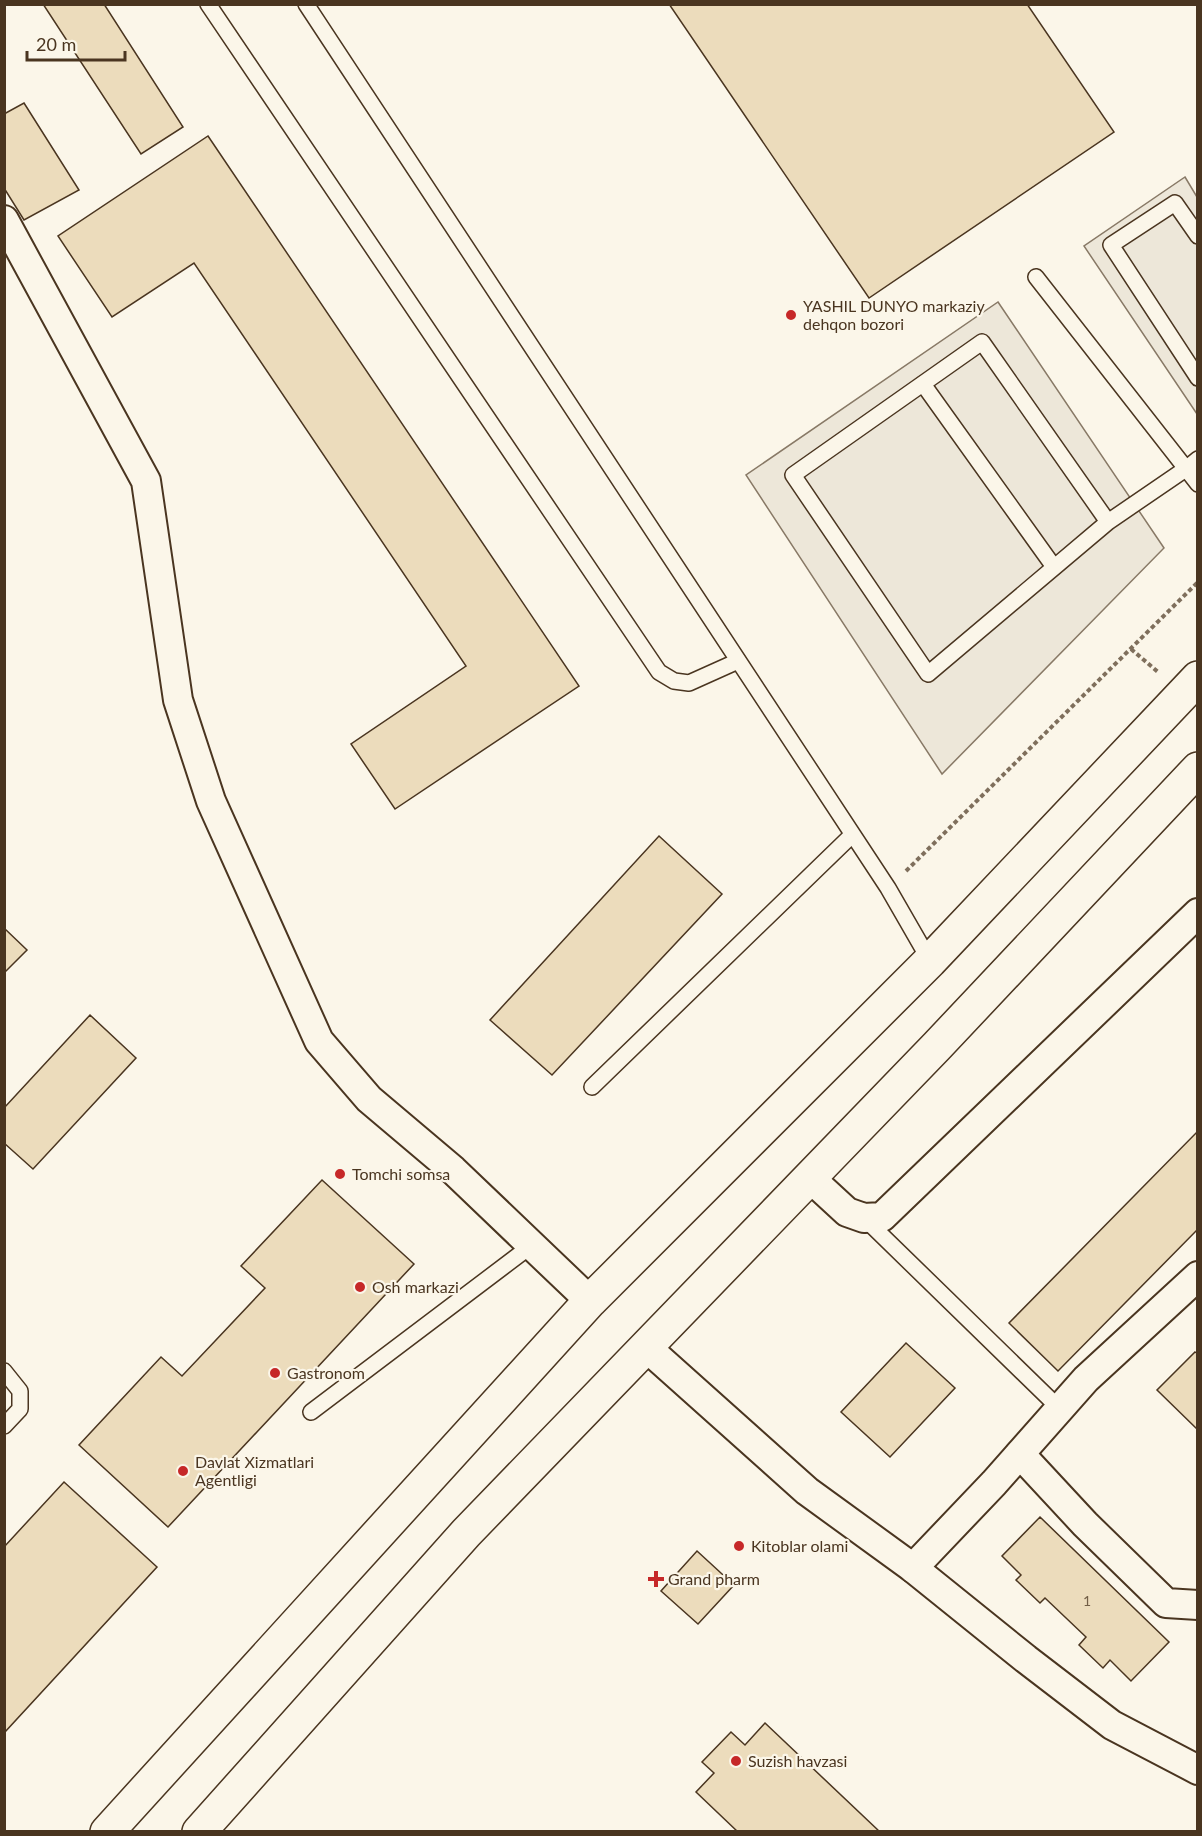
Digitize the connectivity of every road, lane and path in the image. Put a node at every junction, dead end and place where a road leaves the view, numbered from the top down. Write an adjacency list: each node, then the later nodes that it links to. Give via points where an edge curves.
1 (208, 4): 13 (lane, via 659,672 674,681 689,683)
2 (306, 4): 13 (lane)
3 (4, 220): 23 (street, via 146,481 178,700 211,801 319,1041 369,1099 453,1170)
4 (1197, 236): 6 (lane, via 1175,203 1111,245)
5 (1036, 277): 8 (lane)
6 (1197, 378)
7 (923, 384): 10 (lane, via 982,342); 11 (lane); 11 (lane, via 793,475 928,674)
8 (1192, 464): 9 (lane); 10 (lane)
9 (1197, 484)
10 (1108, 522): 11 (lane)
11 (1054, 567)
12 (1197, 582): 17 (path)
13 (738, 661): 16 (lane)
14 (1197, 678): 19 (main road)
15 (1197, 769): 21 (main road)
16 (852, 835): 17 (lane); 20 (lane)
17 (888, 888): 19 (lane)
18 (1197, 913): 22 (street, via 882,1216)
19 (930, 962): 25 (main road)
20 (592, 1087)
21 (810, 1178): 22 (street, via 847,1212); 26 (main road)
22 (864, 1218): 28 (lane)
23 (532, 1245): 25 (street); 29 (lane)
24 (1197, 1276): 28 (street)
25 (590, 1301): 35 (main road)
26 (646, 1347): 32 (street, via 807,1491); 36 (main road, via 466,1533)
27 (4, 1371): 30 (lane, via 21,1391 20,1409)
28 (1060, 1409): 31 (street)
29 (311, 1412)
30 (4, 1426)
31 (1020, 1454): 32 (street); 33 (street, via 1166,1603)
32 (913, 1568): 34 (street, via 1112,1725)
33 (1197, 1605)
34 (1197, 1770)
35 (107, 1832)
36 (199, 1832)

